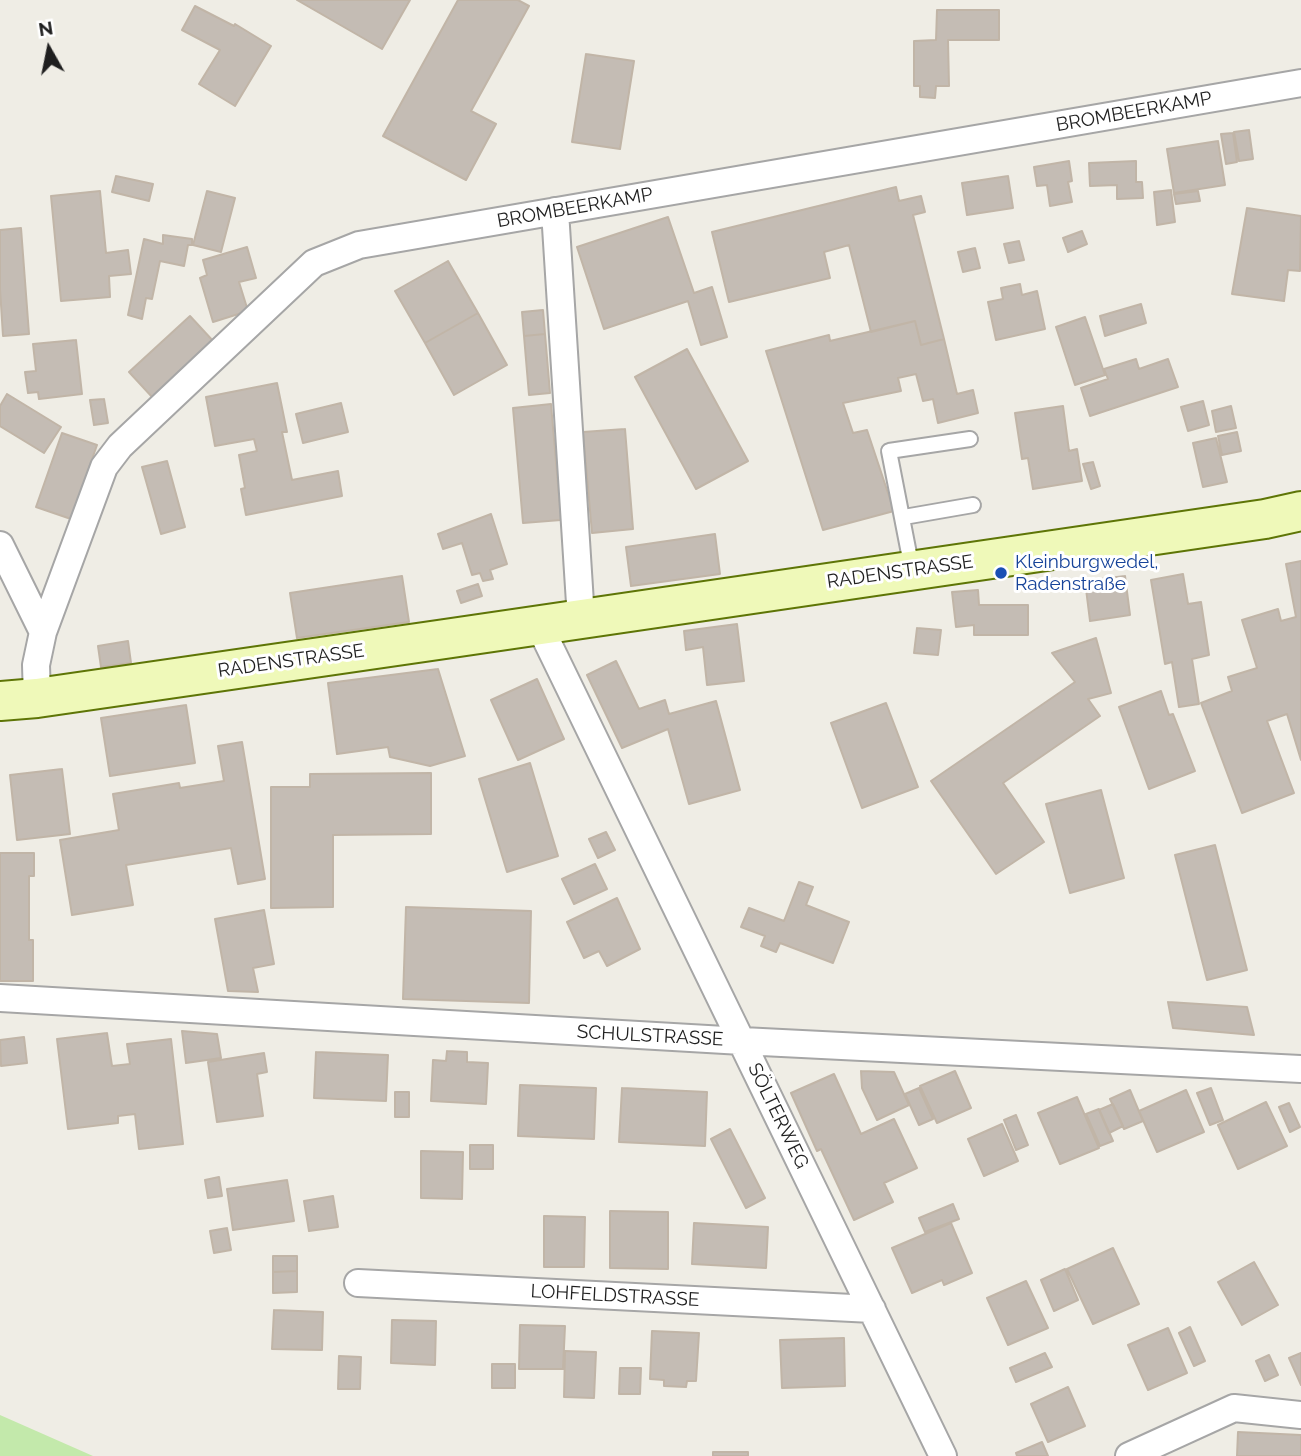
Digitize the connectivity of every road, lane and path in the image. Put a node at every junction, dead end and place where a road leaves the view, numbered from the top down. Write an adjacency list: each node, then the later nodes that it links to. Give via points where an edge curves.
1 (1301, 83): 2 (street, BROMBEERKAMP)
2 (555, 211): 9 (street); 11 (street, BROMBEERKAMP, via 359,245 314,263 120,446 104,467)
3 (970, 439): 6 (lane, via 889,451)
4 (973, 505): 6 (lane)
5 (1301, 511): 8 (street, RADENSTRASSE)
6 (904, 517): 8 (lane)
7 (0, 545): 11 (street)
8 (912, 570): 9 (street, RADENSTRASSE)
9 (581, 619): 10 (street, RADENSTRASSE)
10 (539, 625): 12 (street, RADENSTRASSE); 15 (street, SÖLTERWEG)
11 (43, 632): 12 (street, BROMBEERKAMP, via 36,665)
12 (37, 698): 13 (street, RADENSTRASSE)
13 (0, 701)
14 (0, 998): 15 (street, SCHULSTRASSE)
15 (742, 1041): 16 (street, SCHULSTRASSE); 18 (street, SÖLTERWEG)
16 (1301, 1069)
17 (358, 1283): 18 (street, LOHFELDSTRASSE)
18 (872, 1309): 21 (street, SÖLTERWEG)
19 (1301, 1415): 20 (street, via 1234,1408)
20 (1176, 1446): 22 (street)
21 (943, 1456)
22 (1129, 1456)

